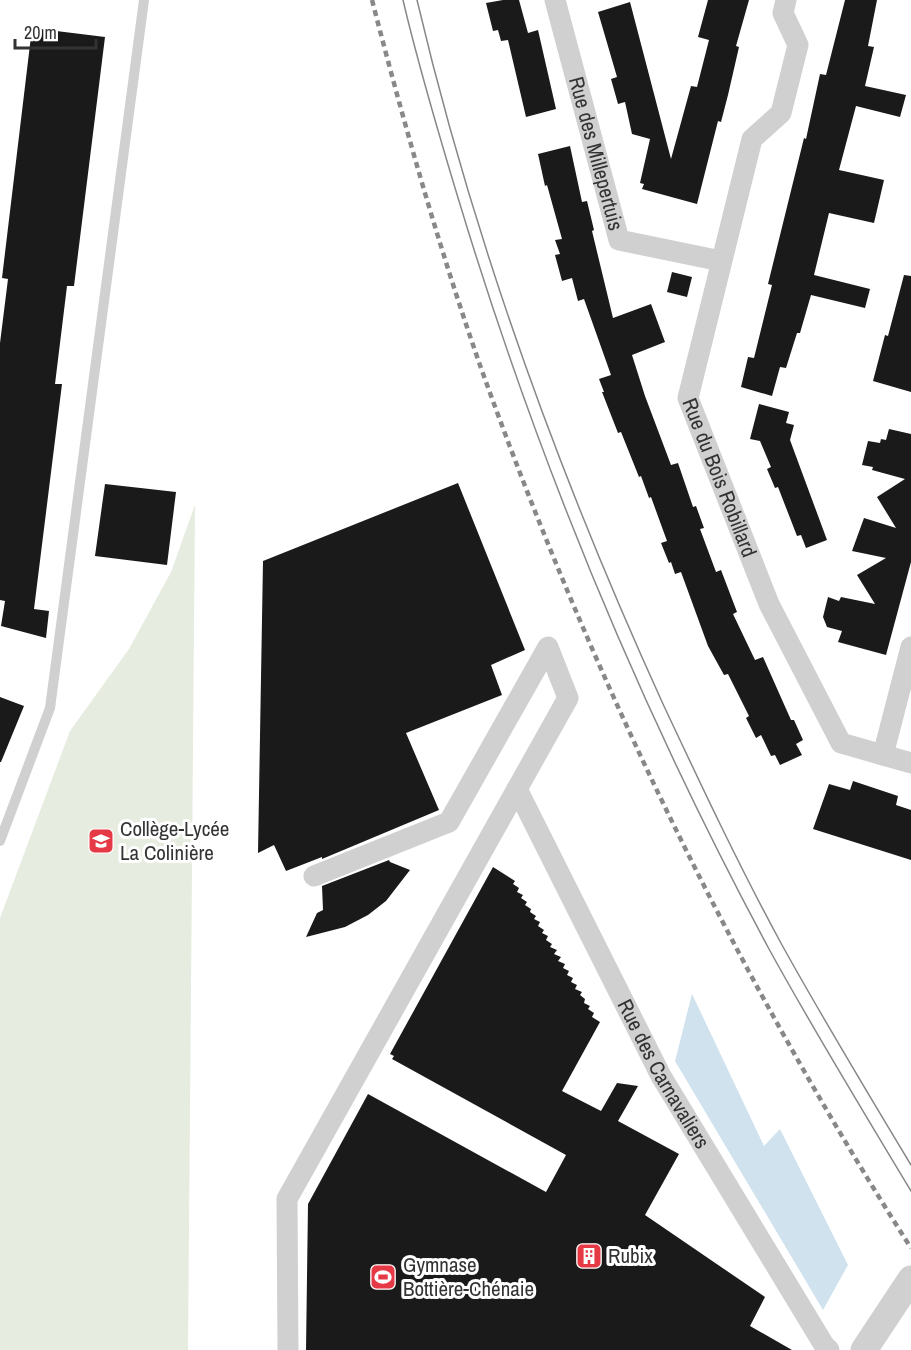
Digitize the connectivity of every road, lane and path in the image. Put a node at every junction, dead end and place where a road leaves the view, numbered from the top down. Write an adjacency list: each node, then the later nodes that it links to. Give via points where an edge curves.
1 (144, 0): 9 (lane, via 50,708)
2 (555, 0): 4 (street, Rue des Millepertuis, via 619,240)
3 (786, 0): 4 (street, Rue du Bois Robillard, via 783,13 798,45 781,112 752,139)
4 (721, 261): 6 (street, Rue du Bois Robillard, via 688,398 769,604 841,743)
5 (911, 647): 6 (street)
6 (883, 755): 7 (street, Rue du Bois Robillard)
7 (911, 764)
8 (518, 789): 10 (street, via 568,698 548,647 449,822); 12 (street, via 287,1199); 13 (street, Rue des Carnavaliers, via 661,1076)
9 (0, 841)
10 (314, 876)
11 (911, 1278): 14 (street)
12 (288, 1350)
13 (829, 1350)
14 (864, 1350)

